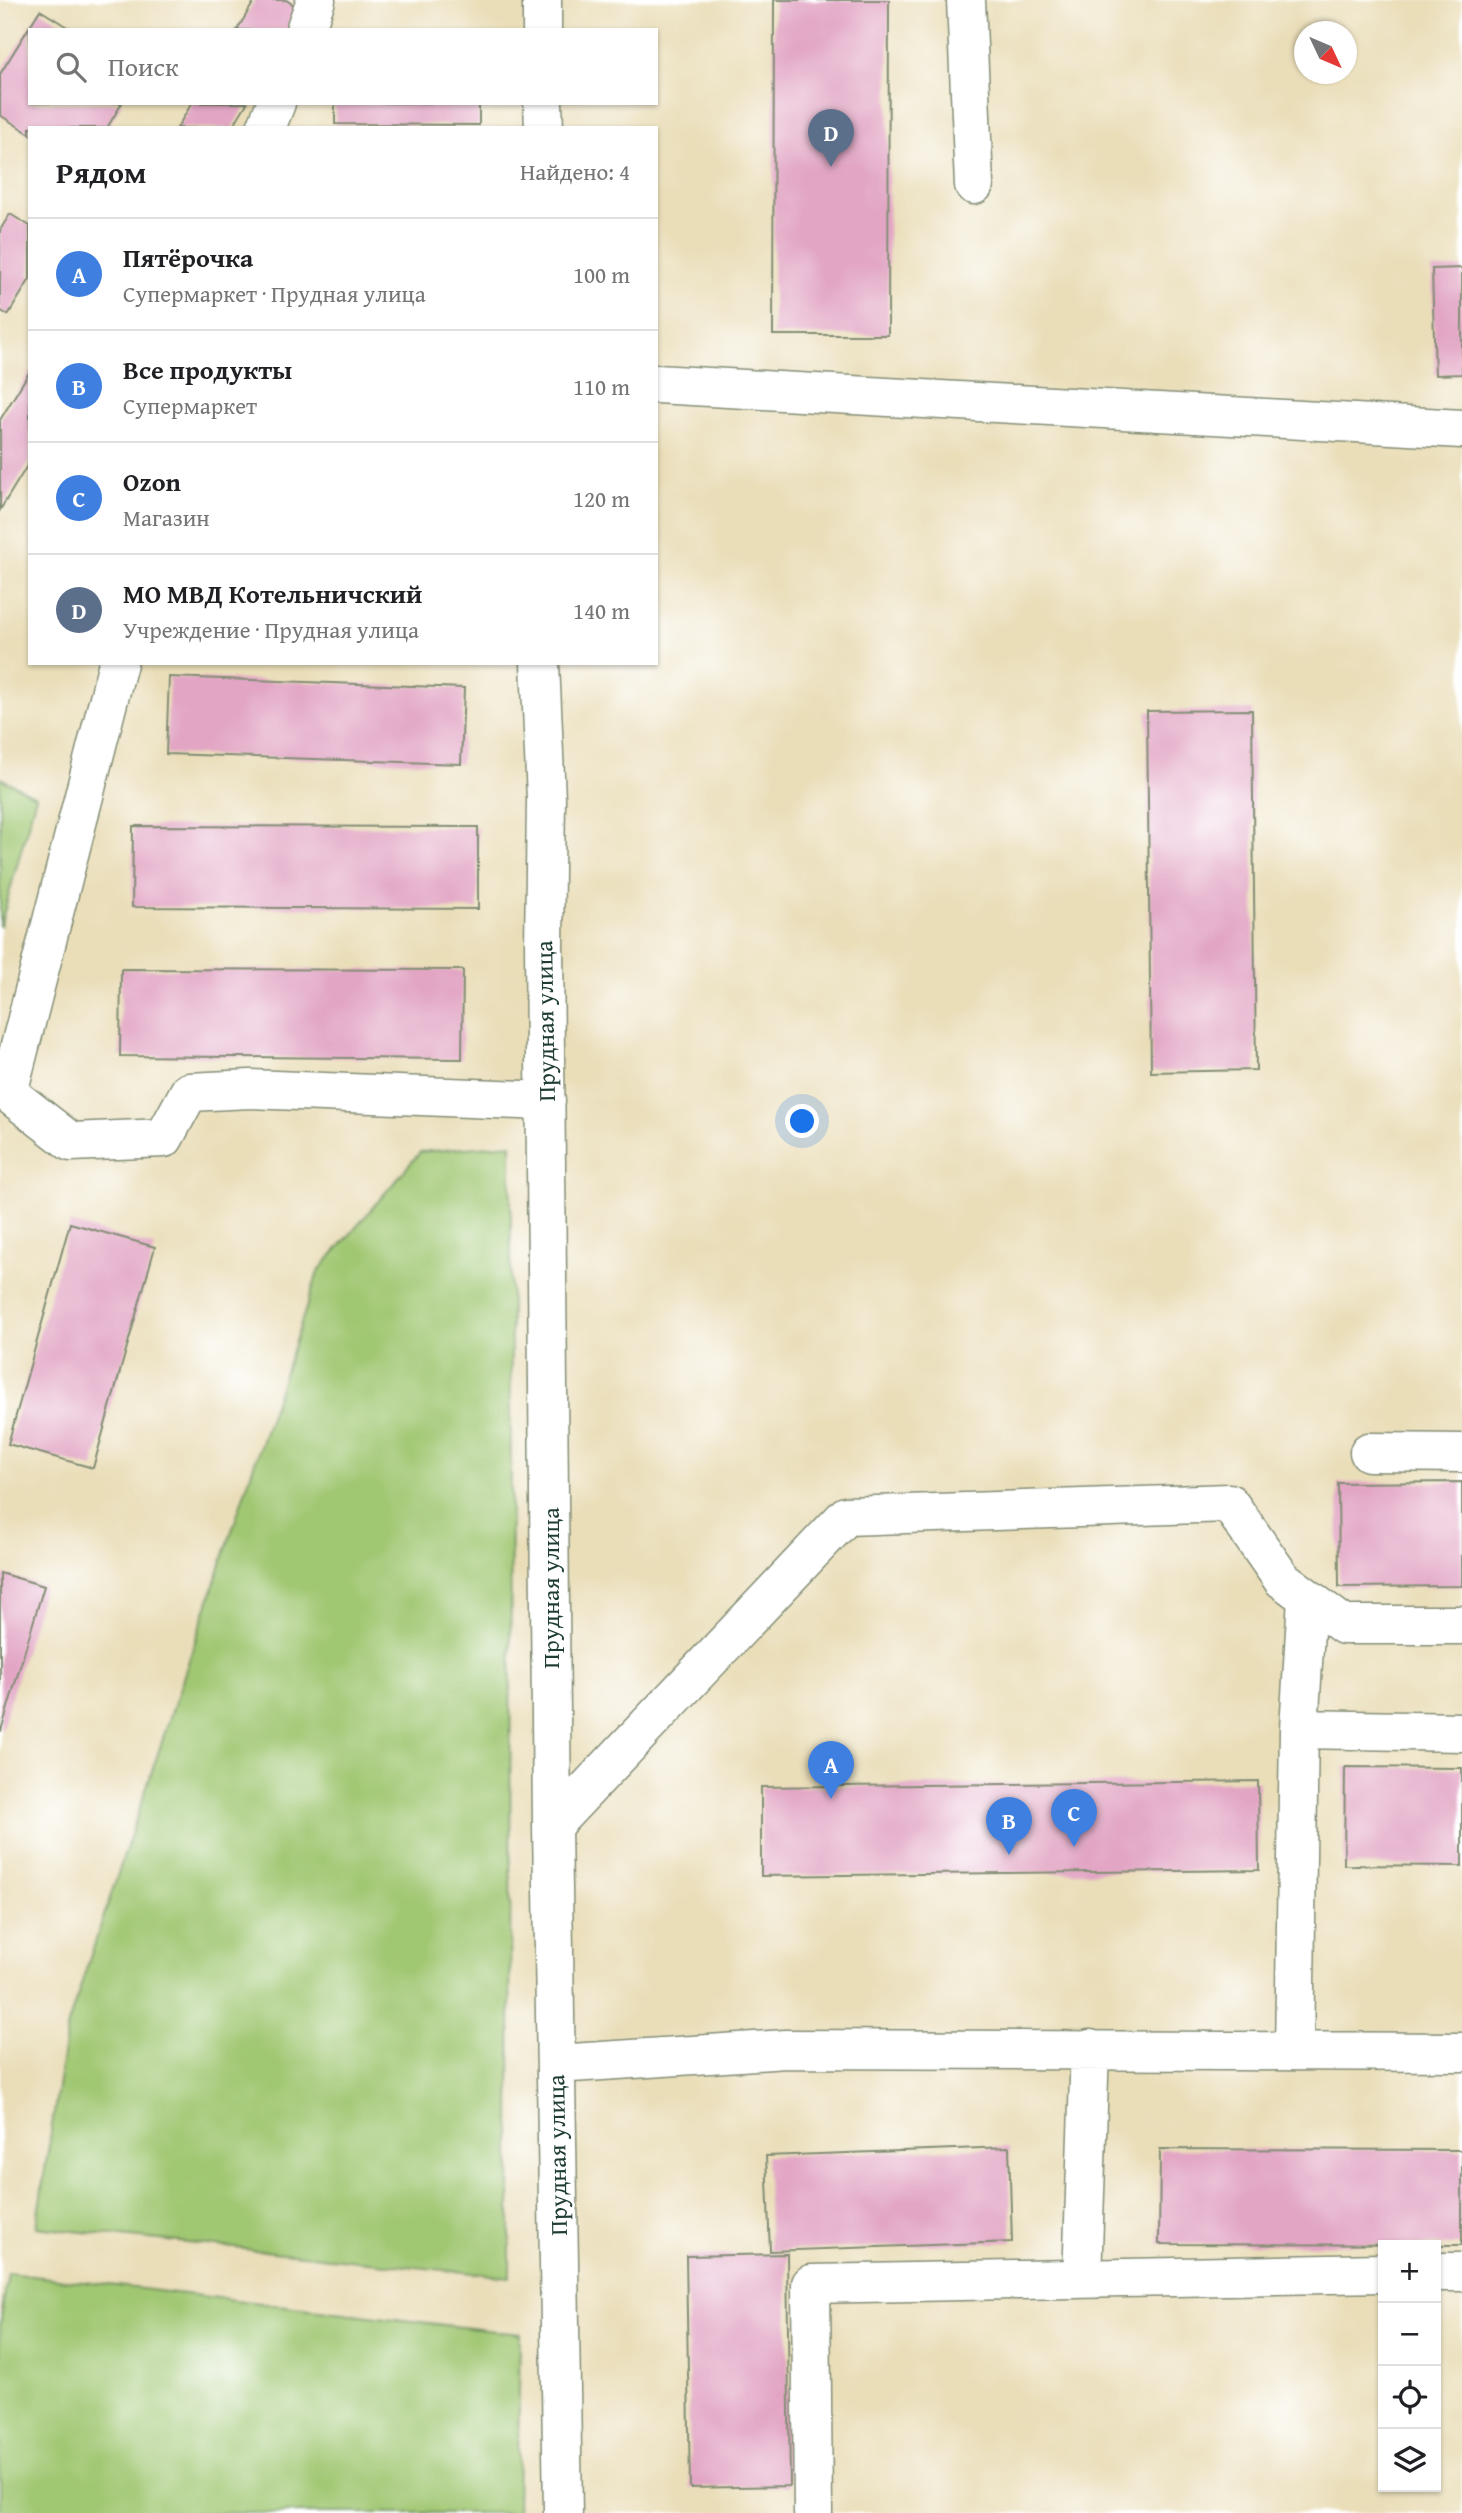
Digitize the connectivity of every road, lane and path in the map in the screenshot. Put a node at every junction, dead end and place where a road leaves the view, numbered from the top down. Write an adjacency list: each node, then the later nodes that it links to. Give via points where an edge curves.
1 (316, 0): 4 (street)
2 (542, 0): 5 (street)
3 (966, 0): 10 (street)
4 (306, 28)
5 (542, 28)
6 (275, 105): 8 (street)
7 (543, 105): 9 (street)
8 (267, 126)
9 (544, 126)
10 (974, 186)
11 (658, 384): 12 (street)
12 (1462, 429)
13 (117, 665): 16 (street)
14 (540, 665): 15 (street, Прудная улица, via 546,799)
15 (546, 1101): 16 (street, via 250,1088 190,1092 164,1138 71,1142); 23 (street, Прудная улица)
16 (4, 1106)
17 (1369, 1452): 18 (street)
18 (1462, 1453)
19 (1307, 1598): 20 (street, via 1343,1625); 21 (street); 23 (street, via 1283,1579 1229,1503 846,1516)
20 (1462, 1625)
21 (1299, 1730): 22 (street); 25 (street)
22 (1462, 1732)
23 (552, 1826): 27 (street, Прудная улица)
24 (1090, 2049): 25 (street); 27 (street, via 786,2049); 31 (street)
25 (1294, 2050): 26 (street)
26 (1462, 2052)
27 (556, 2064): 32 (street, Прудная улица)
28 (1441, 2272): 29 (street)
29 (1462, 2272)
30 (1378, 2273): 31 (street)
31 (1082, 2279): 33 (street, via 811,2284)
32 (563, 2513)
33 (813, 2513)

